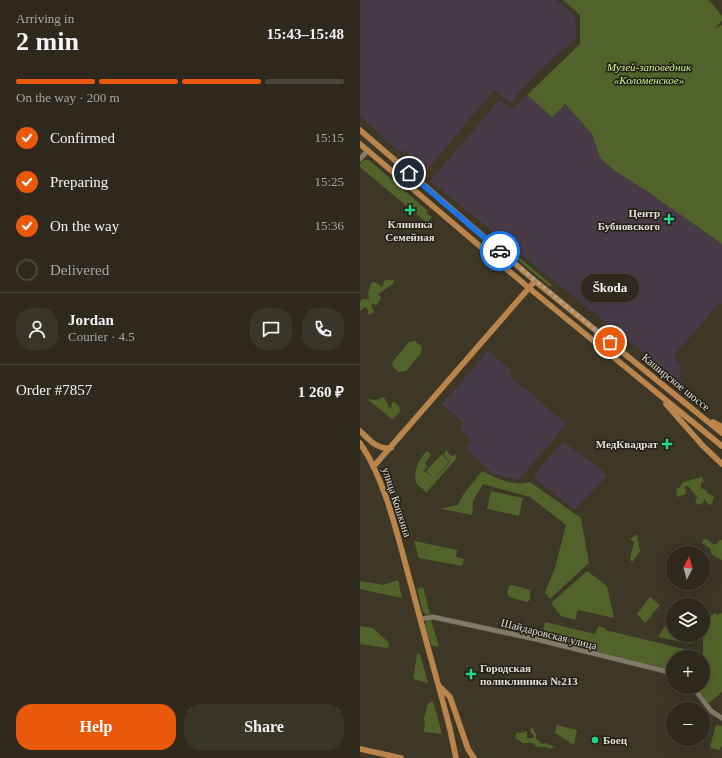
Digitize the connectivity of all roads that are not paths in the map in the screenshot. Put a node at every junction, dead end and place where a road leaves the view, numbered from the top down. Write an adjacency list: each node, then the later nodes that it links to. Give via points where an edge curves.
1 (360, 130): 5 (main road, Каширское шоссе)
2 (360, 144): 3 (main road, Каширское шоссе)
3 (368, 150): 4 (street); 6 (main road, Каширское шоссе)
4 (360, 159)
5 (535, 281): 6 (main road, улица Кошкина); 8 (main road, Каширское шоссе)
6 (529, 288): 7 (main road, Каширское шоссе); 14 (main road, улица Кошкина)
7 (655, 392): 13 (main road, Каширское шоссе); 17 (main road)
8 (700, 415): 9 (main road); 11 (main road, Каширское шоссе)
9 (722, 427)
10 (360, 431): 14 (main road, via 378,447)
11 (722, 433)
12 (360, 443): 15 (main road)
13 (722, 446)
14 (391, 448): 16 (main road, улица Кошкина)
15 (368, 454): 16 (main road); 18 (main road)
16 (381, 458): 18 (main road, улица Кошкина)
17 (722, 464)
18 (374, 466): 19 (main road, улица Кошкина, via 397,534)
19 (420, 619): 20 (street, Шайдаровская улица, via 432,617); 21 (main road, улица Кошкина)
20 (666, 671)
21 (438, 684): 26 (main road, улица Кошкина); 27 (main road, via 450,697 468,749)
22 (698, 694): 23 (street, via 711,711)
23 (722, 718)
24 (360, 749): 25 (main road)
25 (402, 758)
26 (456, 758)
27 (474, 758)

